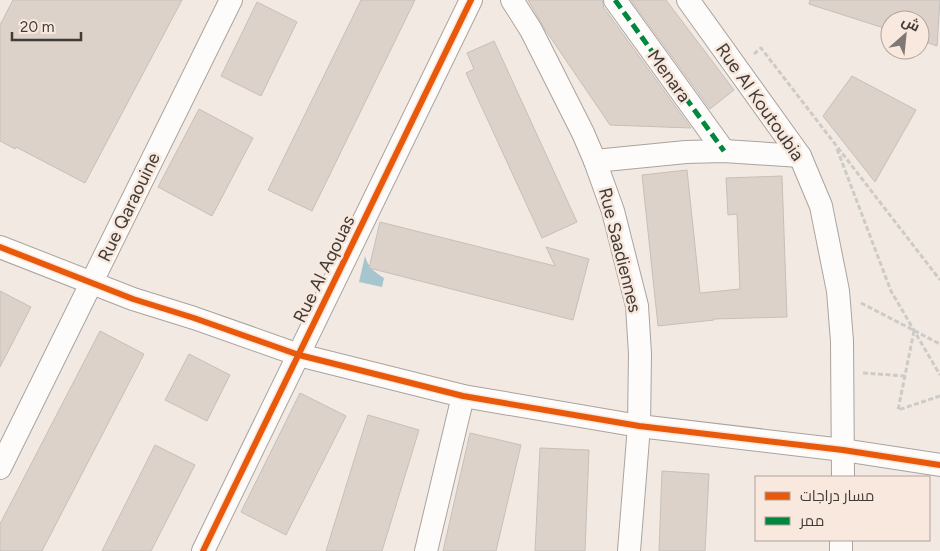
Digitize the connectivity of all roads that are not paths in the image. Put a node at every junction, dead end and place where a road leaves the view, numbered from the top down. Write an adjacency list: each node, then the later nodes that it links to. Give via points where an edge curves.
1 (231, 0): 10 (street, Rue Qaraouine)
2 (472, 0): 11 (street, Rue Al Aqouas)
3 (512, 0): 8 (street, Rue Saadiennes)
4 (615, 0): 6 (street, Menara)
5 (688, 0): 7 (street, Rue Al Koutoubia)
6 (724, 151): 7 (street); 8 (street)
7 (800, 156): 14 (street, Rue Al Koutoubia, via 821,206 838,291)
8 (595, 161): 13 (street, Rue Saadiennes, via 614,211 637,306)
9 (0, 247): 10 (street)
10 (92, 282): 11 (street, via 133,299); 16 (street, Rue Qaraouine)
11 (299, 354): 12 (street); 18 (street, Rue Al Aqouas)
12 (463, 396): 13 (street); 19 (street)
13 (639, 426): 14 (street); 20 (street, Rue Saadiennes)
14 (843, 450): 15 (street); 17 (street, Rue Al Koutoubia)
15 (940, 465)
16 (0, 468)
17 (842, 476)
18 (203, 551)
19 (426, 551)
20 (629, 551)

